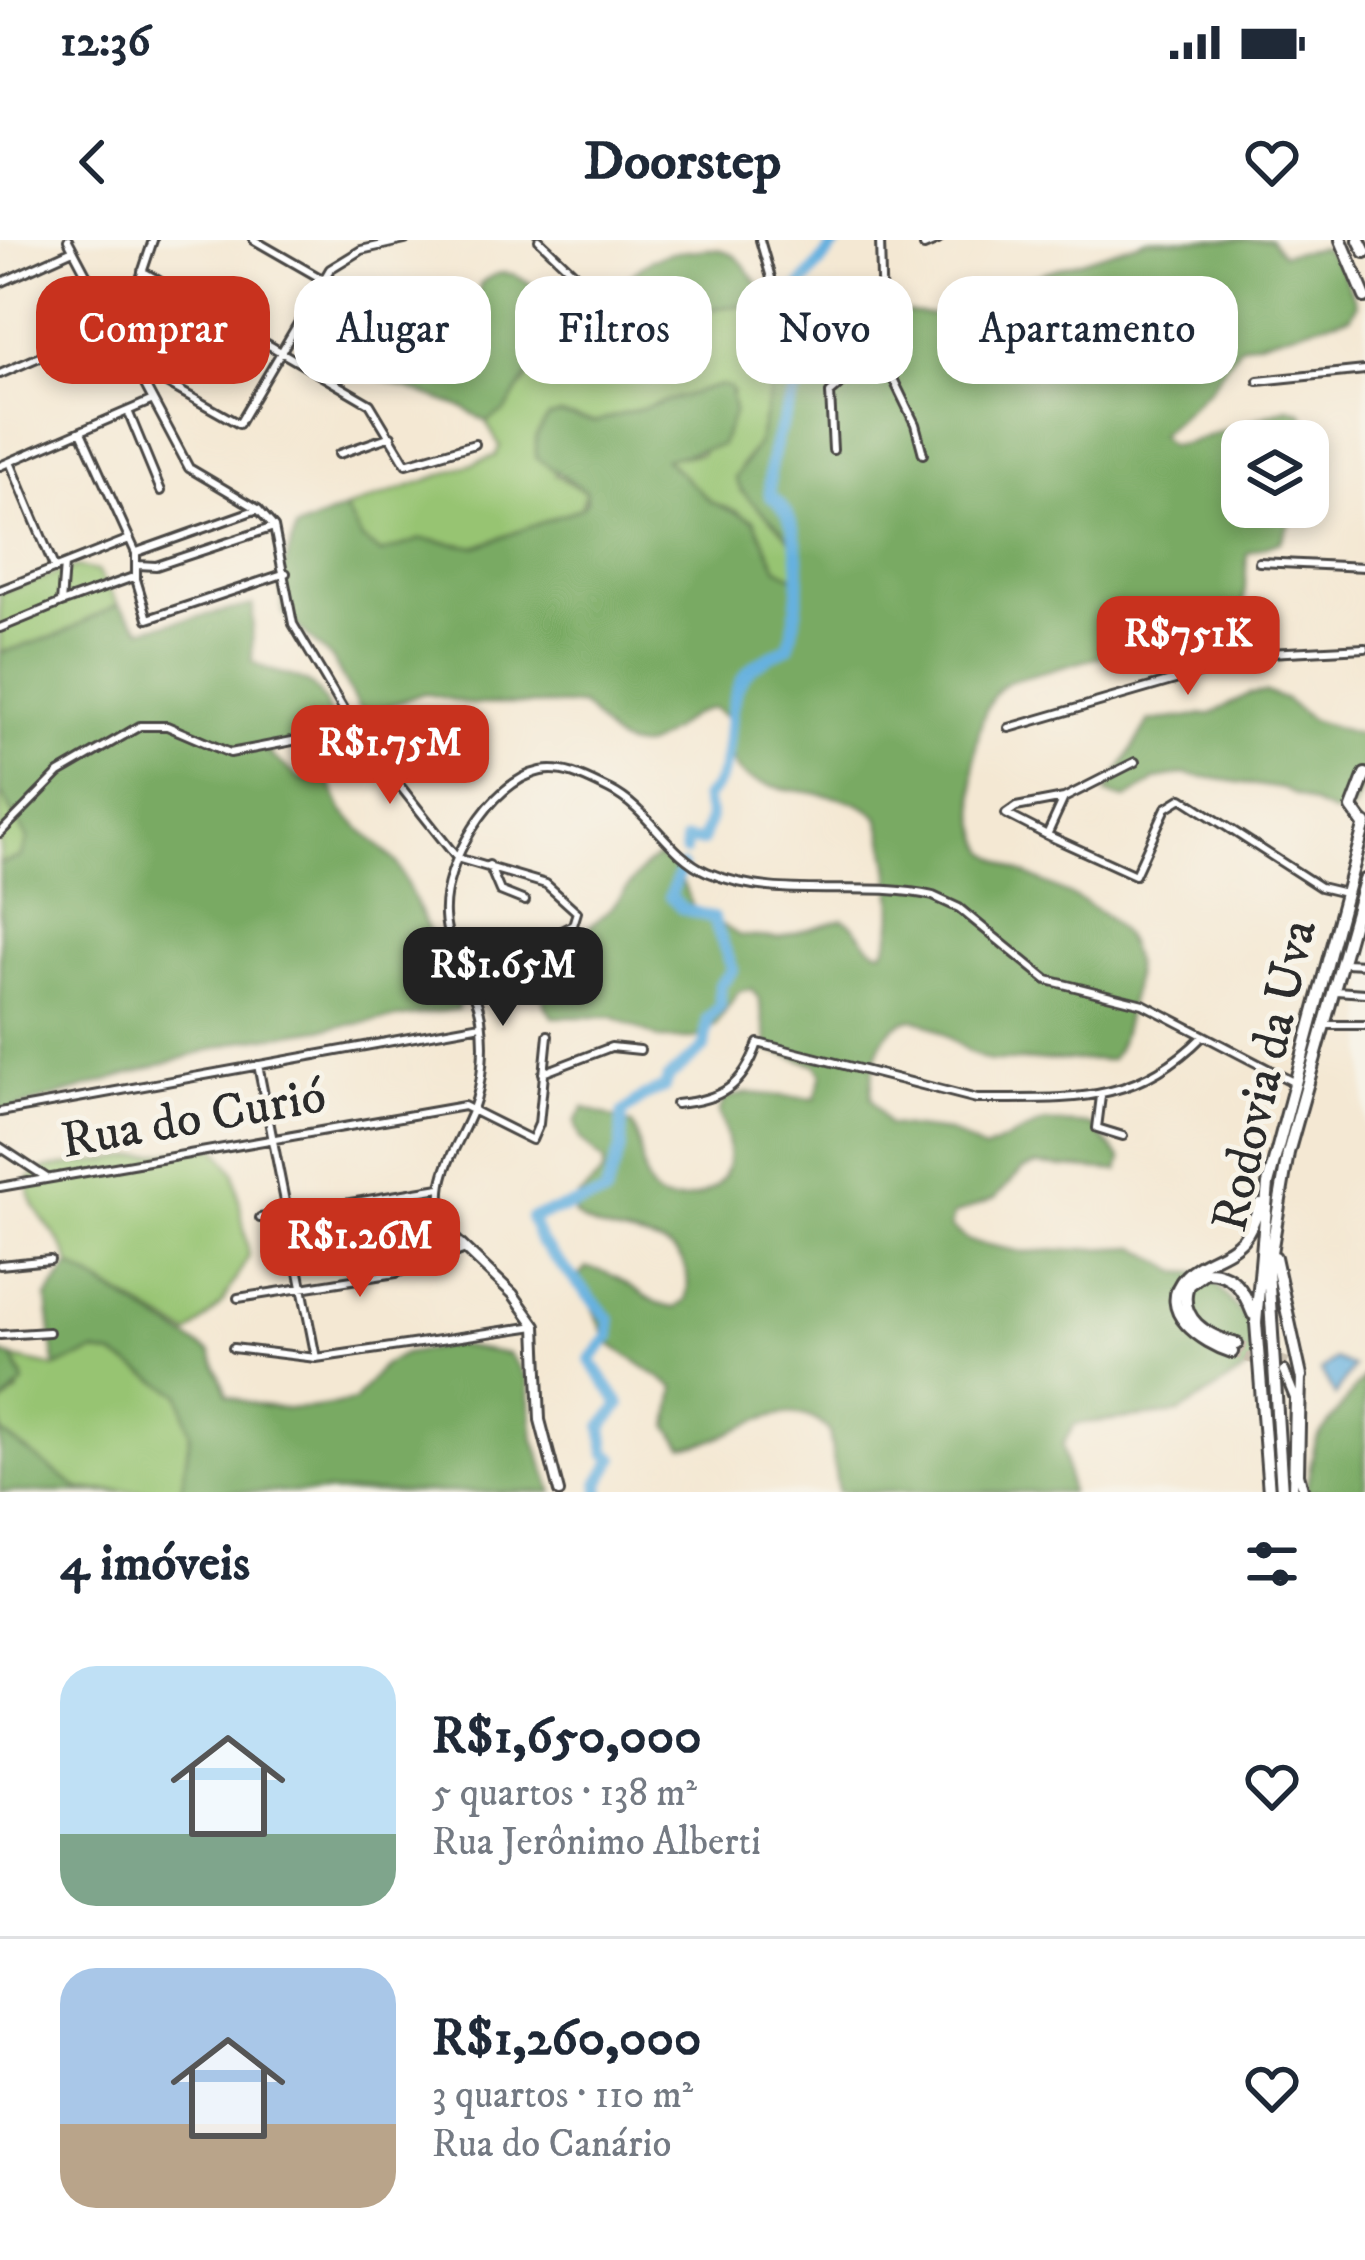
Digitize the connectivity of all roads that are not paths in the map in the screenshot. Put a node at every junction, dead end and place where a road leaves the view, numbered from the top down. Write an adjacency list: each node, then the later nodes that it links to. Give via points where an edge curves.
1 (68, 240): 12 (street)
2 (153, 240): 14 (street)
3 (254, 240): 17 (street)
4 (405, 240): 18 (street, via 361,250)
5 (539, 240): 19 (street)
6 (760, 240): 20 (street)
7 (880, 240): 21 (street)
8 (938, 240): 11 (street)
9 (1341, 240): 23 (main road)
10 (1359, 240): 13 (main road)
11 (924, 245)
12 (73, 250): 15 (street); 22 (street)
13 (1365, 252)
14 (142, 272): 16 (street); 25 (street)
15 (86, 276)
16 (141, 276)
17 (317, 276)
18 (326, 276)
19 (577, 276)
20 (770, 276)
21 (880, 276)
22 (0, 283)
23 (1365, 297)
24 (294, 327): 25 (street)
25 (279, 353): 27 (street); 39 (street, via 370,404)
26 (36, 358): 29 (street)
27 (270, 369)
28 (1365, 370): 30 (street)
29 (0, 374)
30 (1258, 381)
31 (144, 384): 36 (street)
32 (168, 384): 33 (street, via 239,424)
33 (262, 384)
34 (840, 384): 41 (street, via 830,393)
35 (895, 384): 43 (street)
36 (153, 400): 37 (street); 47 (street, via 189,469)
37 (128, 411): 38 (street); 46 (street)
38 (81, 431): 44 (street); 49 (street)
39 (391, 436): 40 (street, via 406,464); 42 (street)
40 (475, 444)
41 (833, 450)
42 (339, 454)
43 (923, 454)
44 (10, 462): 45 (street); 53 (street)
45 (0, 466)
46 (161, 491)
47 (258, 509): 48 (street); 50 (street)
48 (274, 527): 52 (street); 55 (street)
49 (127, 540): 50 (street); 53 (street)
50 (136, 553): 52 (street)
51 (1259, 562): 54 (street)
52 (138, 565): 56 (street)
53 (59, 567): 57 (street); 58 (street)
54 (1365, 567)
55 (286, 573): 56 (street, via 148,619); 62 (street, via 293,624)
56 (136, 576): 58 (street)
57 (0, 590)
58 (61, 604): 59 (street)
59 (0, 628)
60 (1365, 648): 61 (street, via 1268,653)
61 (1009, 728)
62 (356, 729): 67 (street, via 230,753 167,726 140,726 59,773); 69 (street)
63 (1135, 762): 65 (street)
64 (1365, 774): 66 (main road, Rodovia da Uva, via 1352,808)
65 (1064, 798): 68 (street); 68 (street, via 1008,810 1007,817)
66 (1365, 825): 72 (main road, Rodovia da Uva)
67 (0, 833)
68 (1047, 835): 72 (street, via 1135,875 1166,808 1181,798 1320,887)
69 (457, 858): 70 (street); 80 (street, via 445,923); 83 (street, via 499,796 531,774 560,770 638,807 704,871 761,887 933,896 1047,980 1144,1004)
70 (489, 865): 73 (street, via 500,891); 74 (street, via 566,898 577,919)
71 (1365, 880): 75 (main road, Rodovia da Uva)
72 (1345, 893): 87 (main road, Rodovia da Uva)
73 (525, 901)
74 (557, 933)
75 (1340, 963): 76 (street); 77 (main road, Rodovia da Uva)
76 (1365, 964)
77 (1332, 991): 78 (street); 79 (main road, Rodovia da Uva)
78 (1365, 993)
79 (1323, 1024): 81 (street); 88 (main road, Rodovia da Uva)
80 (482, 1025): 85 (street); 91 (street)
81 (1365, 1025)
82 (548, 1034): 86 (street)
83 (1203, 1036): 87 (street); 89 (street, via 1126,1091)
84 (640, 1050): 86 (street, via 611,1047)
85 (258, 1065): 92 (street); 94 (street)
86 (543, 1073): 91 (street, via 532,1140)
87 (1292, 1082): 88 (street); 97 (main road, Rodovia da Uva)
88 (1306, 1086): 103 (main road, Rodovia da Uva)
89 (1101, 1096): 90 (street, via 977,1099 758,1043 735,1088); 93 (street, via 1096,1128)
90 (676, 1104)
91 (474, 1107): 94 (street, Rua do Curió); 99 (street)
92 (0, 1112)
93 (1123, 1136)
94 (275, 1138): 96 (street, Rua do Curió); 100 (street)
95 (0, 1147): 96 (street)
96 (47, 1178): 98 (street, Rua do Curió)
97 (1268, 1184): 109 (main road, Rodovia da Uva); 109 (main road, via 1241,1241 1187,1275 1177,1294 1190,1330 1234,1348 1198,1326 1186,1307 1188,1285 1204,1272 1231,1277)
98 (0, 1187)
99 (440, 1188): 100 (street); 102 (street)
100 (289, 1213): 101 (street); 107 (street)
101 (260, 1218)
102 (452, 1236): 104 (street)
103 (1273, 1245): 116 (main road); 119 (main road, Rodovia da Uva, via 1267,1284)
104 (466, 1249): 107 (street, via 396,1273); 110 (street)
105 (50, 1260): 106 (street)
106 (0, 1265)
107 (302, 1287): 108 (street); 114 (street)
108 (238, 1298)
109 (1256, 1323): 118 (main road, Rodovia da Uva)
110 (536, 1326): 114 (street); 117 (street, via 540,1420)
111 (49, 1332): 112 (street)
112 (0, 1335)
113 (233, 1348): 114 (street)
114 (316, 1358)
115 (1286, 1367): 116 (main road); 120 (street, via 1295,1398)
116 (1301, 1376): 121 (street)
117 (559, 1492)
118 (1269, 1492)
119 (1282, 1492)
120 (1293, 1492)
121 (1304, 1492)

